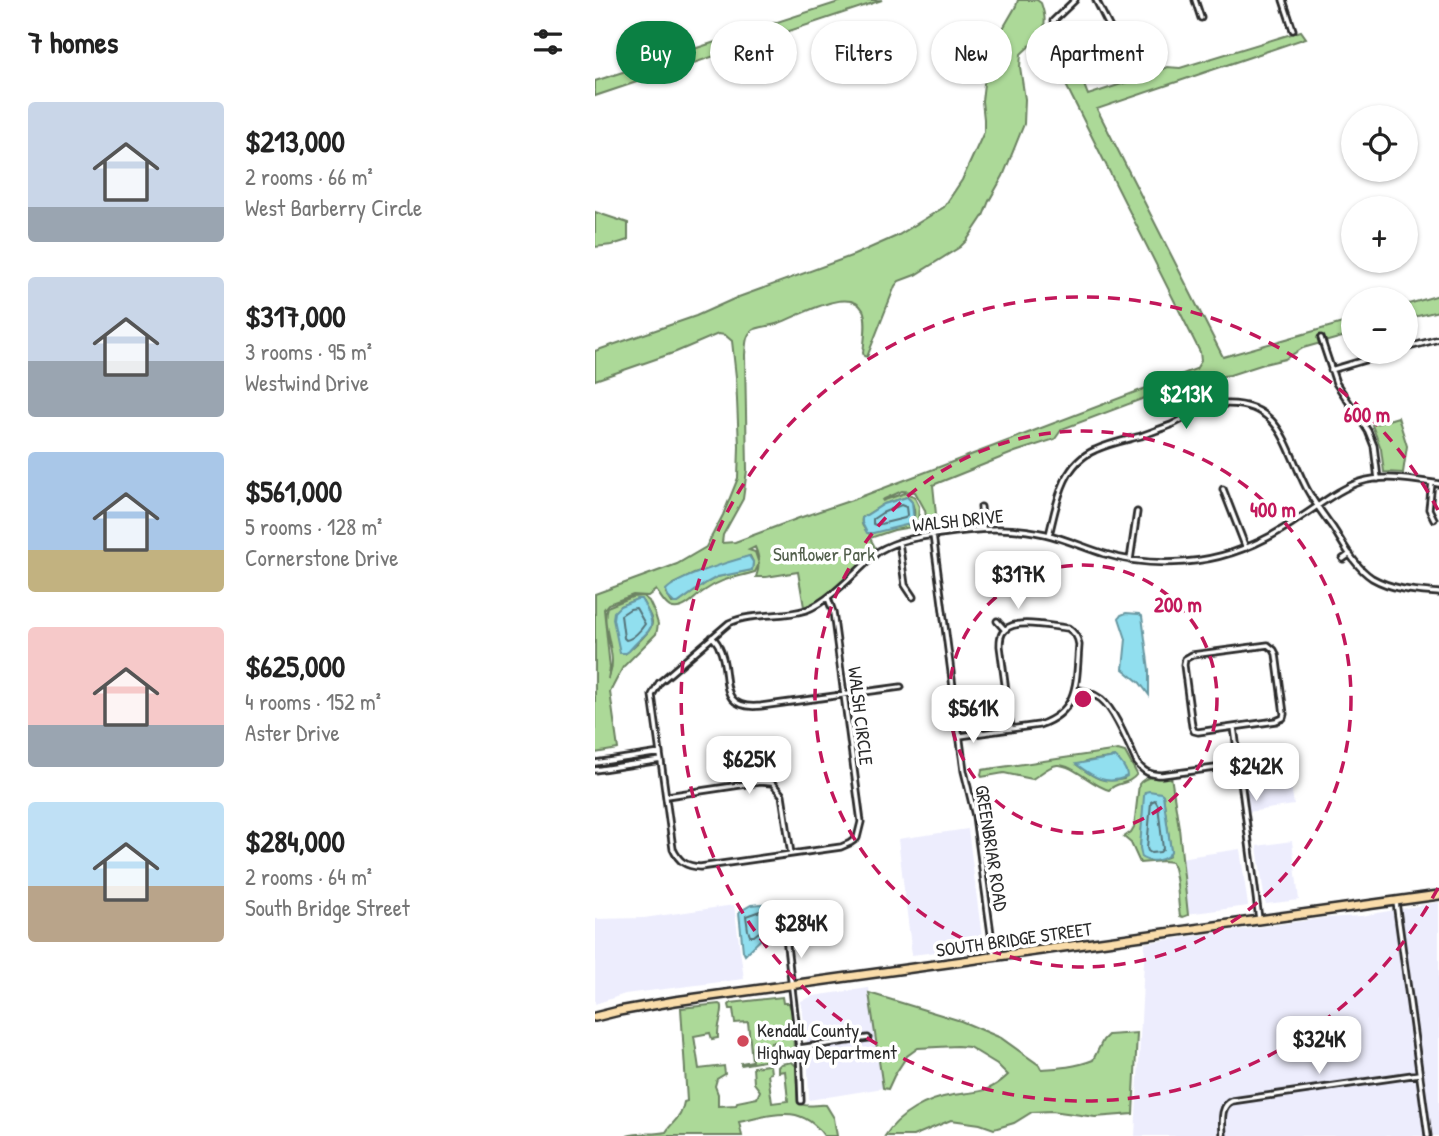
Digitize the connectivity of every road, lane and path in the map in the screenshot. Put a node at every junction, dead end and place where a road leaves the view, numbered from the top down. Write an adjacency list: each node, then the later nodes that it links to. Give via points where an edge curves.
1 (1075, 0): 6 (street)
2 (1096, 0): 7 (street)
3 (1195, 0): 5 (street)
4 (1283, 0): 8 (street)
5 (1201, 18)
6 (1053, 21)
7 (1106, 21)
8 (1293, 30)
9 (1321, 338): 13 (street)
10 (1439, 339): 11 (street)
11 (1418, 345)
12 (1351, 364): 13 (street)
13 (1331, 370): 16 (street, via 1368,431)
14 (1258, 401): 15 (street)
15 (1255, 407): 20 (street, via 1274,423); 26 (street, via 1217,404 1090,452 1067,476)
16 (1378, 478): 17 (street, WALSH DRIVE); 20 (street, WALSH DRIVE, via 1351,486)
17 (1432, 483): 18 (street, WALSH DRIVE); 23 (street, via 1429,509)
18 (1439, 484)
19 (1223, 489): 28 (street)
20 (1318, 506): 28 (street, WALSH DRIVE); 29 (street)
21 (981, 507): 24 (street)
22 (1137, 512): 31 (street)
23 (1434, 519)
24 (983, 528): 25 (street, WALSH DRIVE); 26 (street, WALSH DRIVE)
25 (933, 535): 27 (street, WALSH DRIVE); 45 (street, GREENBRIAR ROAD)
26 (1049, 535): 31 (street, WALSH DRIVE)
27 (899, 542): 33 (street, via 905,585); 34 (street, WALSH DRIVE, via 879,551)
28 (1245, 548): 31 (street, WALSH DRIVE, via 1187,562)
29 (1350, 554): 30 (street); 32 (street, via 1368,575 1385,584)
30 (1343, 559)
31 (1130, 560)
32 (1439, 593)
33 (913, 597)
34 (828, 598): 37 (street, WALSH DRIVE, via 806,610 741,618); 40 (street, WALSH CIRCLE)
35 (997, 621): 36 (street)
36 (1005, 629): 39 (street, via 1021,623 1078,633); 44 (street, via 1000,646)
37 (712, 637): 41 (street, via 722,656 728,691); 46 (street, WALSH DRIVE, via 653,691)
38 (901, 687): 40 (street)
39 (1075, 689): 44 (street, via 1056,718); 49 (street, via 1103,700 1137,763 1151,775)
40 (845, 695): 41 (street, via 755,707); 52 (street, WALSH CIRCLE, via 861,822 859,839 841,847)
41 (736, 702): 42 (street)
42 (733, 707)
43 (1234, 727): 43 (street, via 1283,718 1276,654 1269,645 1185,659 1194,731); 49 (street)
44 (1011, 729): 45 (street)
45 (960, 736): 57 (street, GREENBRIAR ROAD)
46 (660, 753): 47 (street, WALSH DRIVE); 48 (street)
47 (661, 760): 50 (street); 51 (street, WALSH CIRCLE)
48 (595, 763)
49 (1238, 765): 55 (street)
50 (595, 770)
51 (667, 796): 52 (street, WALSH CIRCLE, via 673,849 681,865 700,867); 52 (street, via 760,782 777,784)
52 (791, 854)
53 (1439, 895): 54 (highway, SOUTH BRIDGE STREET)
54 (1396, 901): 55 (highway, SOUTH BRIDGE STREET); 62 (street)
55 (1259, 920): 57 (highway, SOUTH BRIDGE STREET)
56 (786, 937): 58 (street)
57 (995, 958): 58 (highway, SOUTH BRIDGE STREET)
58 (792, 986): 59 (highway, SOUTH BRIDGE STREET); 61 (street)
59 (595, 1017)
60 (868, 1038): 61 (street)
61 (799, 1048): 63 (street)
62 (1420, 1074): 64 (street, via 1232,1101 1224,1108); 65 (street)
63 (801, 1101)
64 (1223, 1136)
65 (1427, 1136)

